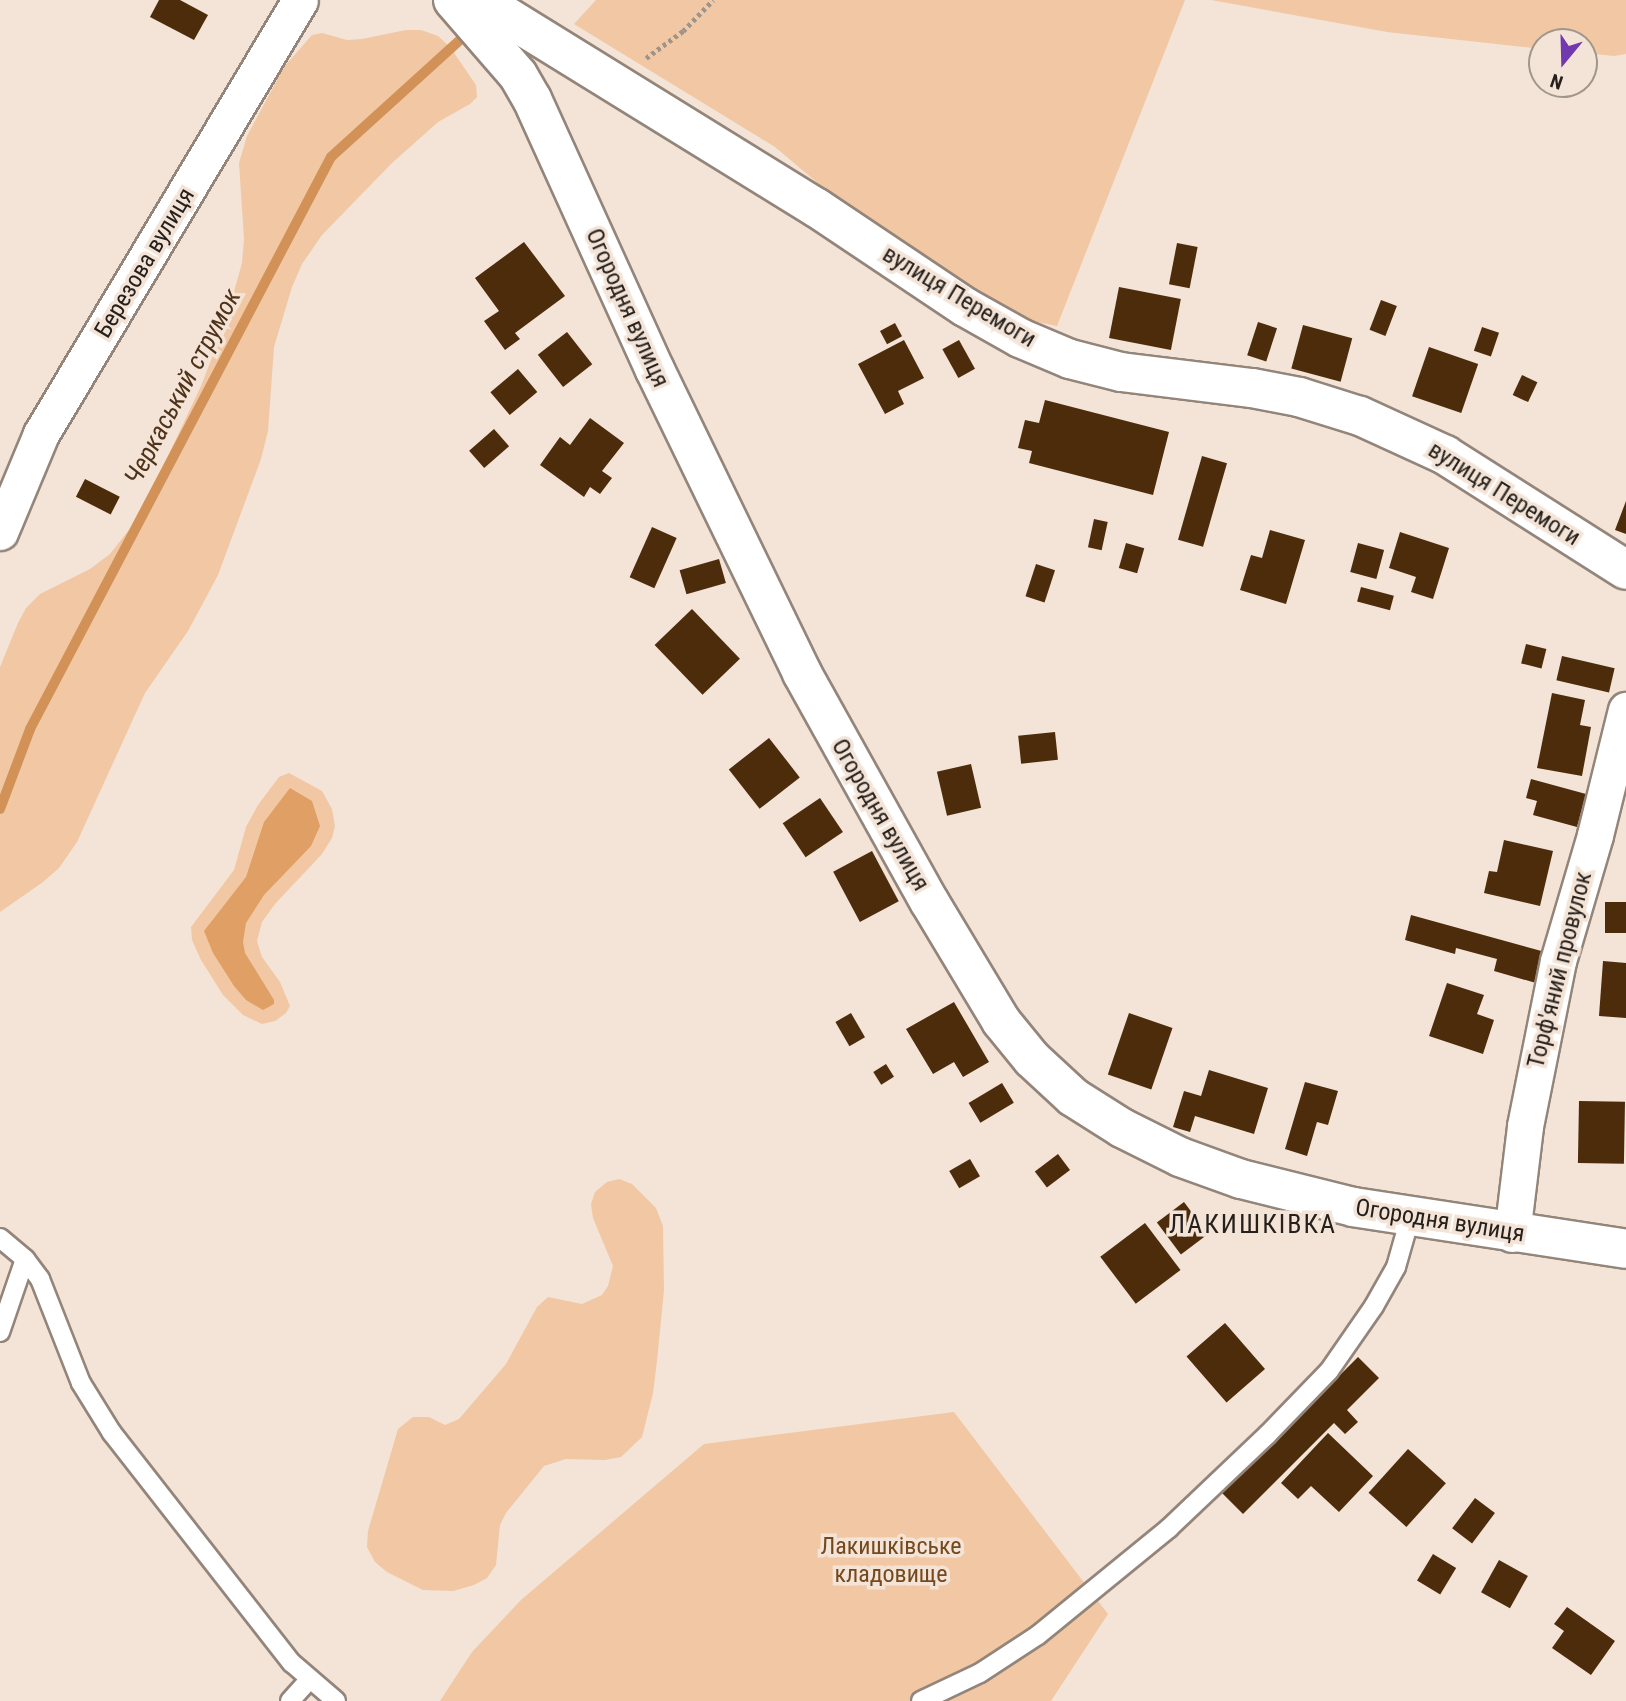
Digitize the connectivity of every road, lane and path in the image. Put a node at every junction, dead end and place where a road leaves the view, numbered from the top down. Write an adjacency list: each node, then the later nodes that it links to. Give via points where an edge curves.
1 (300, 0): 6 (street, Березова вулиця, via 41,434)
2 (453, 0): 10 (street, Огородня вулиця, via 533,99 649,358 802,673 929,901 1016,1040 1073,1097 1180,1157 1287,1192)
3 (480, 0): 5 (street, вулиця Перемоги)
4 (713, 0): 5 (path, via 683,31)
5 (613, 80): 8 (street, вулиця Перемоги, via 1020,338 1070,359 1110,369 1252,388 1360,416 1445,455)
6 (11, 467): 7 (street, Березова вулиця)
7 (0, 532)
8 (1626, 570)
9 (1626, 710): 11 (street, Торф'яний провулок, via 1558,961 1525,1126)
10 (1410, 1218): 11 (street, Огородня вулиця); 19 (lane, via 1396,1267 1374,1306 1329,1371 1267,1435 1161,1536 1038,1635 980,1673)
11 (1512, 1234): 13 (street, Огородня вулиця)
12 (0, 1238): 14 (lane)
13 (1626, 1249)
14 (25, 1259): 15 (lane); 16 (lane, via 49,1297 93,1407 264,1630)
15 (0, 1332)
16 (309, 1680): 17 (lane); 18 (lane)
17 (290, 1701)
18 (336, 1701)
19 (921, 1701)

